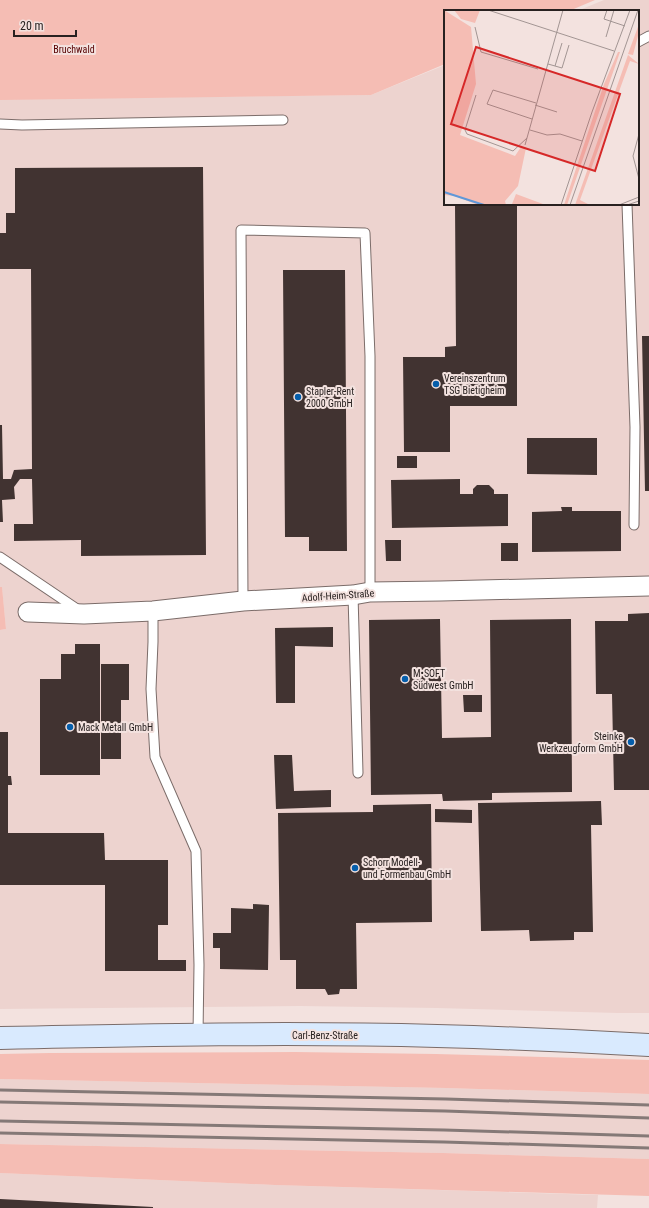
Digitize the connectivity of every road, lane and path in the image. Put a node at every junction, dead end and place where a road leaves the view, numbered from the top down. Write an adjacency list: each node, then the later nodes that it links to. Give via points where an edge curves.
1 (649, 36): 2 (lane)
2 (639, 41)
3 (283, 120): 4 (lane)
4 (0, 124)
5 (628, 205): 6 (lane, via 635,427)
6 (634, 525)
7 (0, 557): 13 (lane)
8 (649, 586): 9 (street, Adolf-Heim-Straße)
9 (362, 593): 10 (street, Adolf-Heim-Straße); 10 (lane, via 370,356 365,233 241,230); 14 (lane)
10 (243, 602): 11 (street, Adolf-Heim-Straße)
11 (153, 611): 13 (street, Adolf-Heim-Straße); 15 (lane, via 151,689 155,757 196,851)
12 (28, 612): 13 (street, Adolf-Heim-Straße)
13 (84, 614)
14 (358, 773)
15 (198, 1036): 16 (street, Carl-Benz-Straße); 17 (street, Carl-Benz-Straße, via 437,1036)
16 (0, 1038)
17 (649, 1045)

